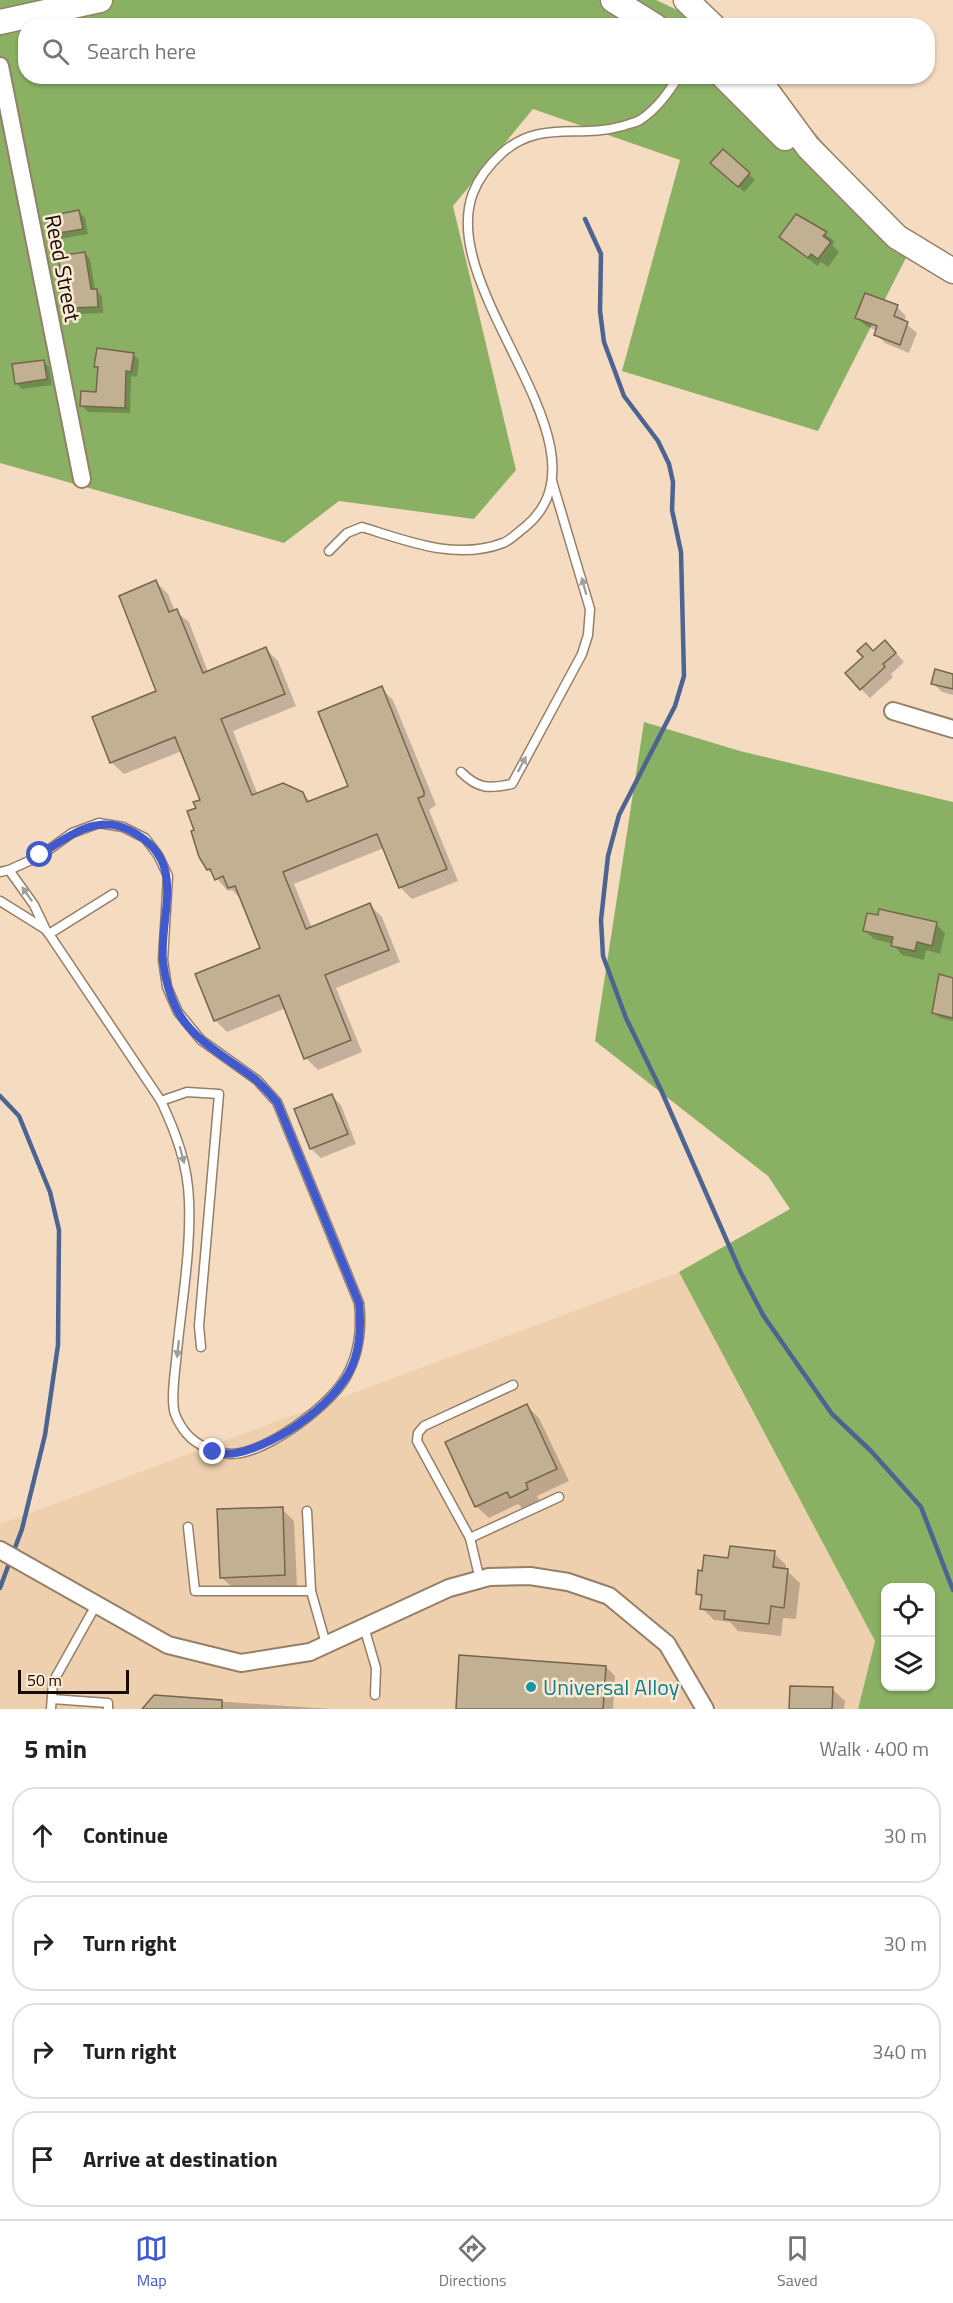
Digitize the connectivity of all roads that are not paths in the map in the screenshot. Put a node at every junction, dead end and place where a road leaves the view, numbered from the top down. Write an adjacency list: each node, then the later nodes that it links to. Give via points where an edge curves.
1 (100, 0): 5 (main road)
2 (613, 0): 6 (main road)
3 (686, 0): 7 (main road)
4 (18, 18): 8 (main road)
5 (18, 18)
6 (642, 18)
7 (705, 18)
8 (0, 22)
9 (0, 66): 16 (street, Reed Street)
10 (674, 84): 15 (lane, via 639,121 607,130 541,132 515,142 489,165 473,194 466,227 473,265 544,423 554,463)
11 (731, 84): 13 (main road, via 828,183)
12 (762, 84): 13 (main road, via 808,147)
13 (886, 226): 14 (main road)
14 (953, 272)
15 (551, 478): 17 (lane, via 549,491 534,519 505,543 467,552 423,546 362,527 347,533); 20 (lane, one-way to 15, via 475,785 490,789 512,784 582,654 588,635 590,609)
16 (82, 479)
17 (329, 551)
18 (893, 711): 19 (street)
19 (953, 729)
20 (461, 772)
21 (5, 871): 24 (lane, one-way to 21, via 34,905); 25 (lane, one-way to 21, via 184,1162 189,1200 175,1413 187,1434 213,1452 234,1454 257,1447 296,1426 345,1380 355,1359 361,1327 359,1303 277,1102 257,1080 201,1040 178,1012 167,987 163,960 168,876 152,846 123,827 99,823 72,833 40,855)
22 (113, 894): 24 (lane)
23 (0, 901): 24 (lane)
24 (47, 931): 25 (lane)
25 (161, 1101): 26 (lane, via 187,1092 219,1094 199,1326)
26 (201, 1347)
27 (513, 1385): 31 (lane, via 424,1426 418,1433 417,1441)
28 (559, 1497): 31 (lane)
29 (307, 1510): 34 (lane)
30 (188, 1527): 34 (lane, via 195,1591)
31 (470, 1538): 33 (lane)
32 (0, 1550): 35 (street)
33 (480, 1580): 36 (street, via 449,1588); 42 (street, via 530,1576 568,1582 609,1596 667,1644)
34 (311, 1591): 37 (lane)
35 (96, 1605): 37 (street, via 168,1645 241,1663 310,1652); 39 (lane, via 53,1682)
36 (364, 1627): 37 (street); 38 (lane, via 376,1668)
37 (326, 1644)
38 (375, 1695)
39 (52, 1699): 40 (lane); 41 (lane, via 108,1703)
40 (51, 1709)
41 (108, 1709)
42 (705, 1709)

